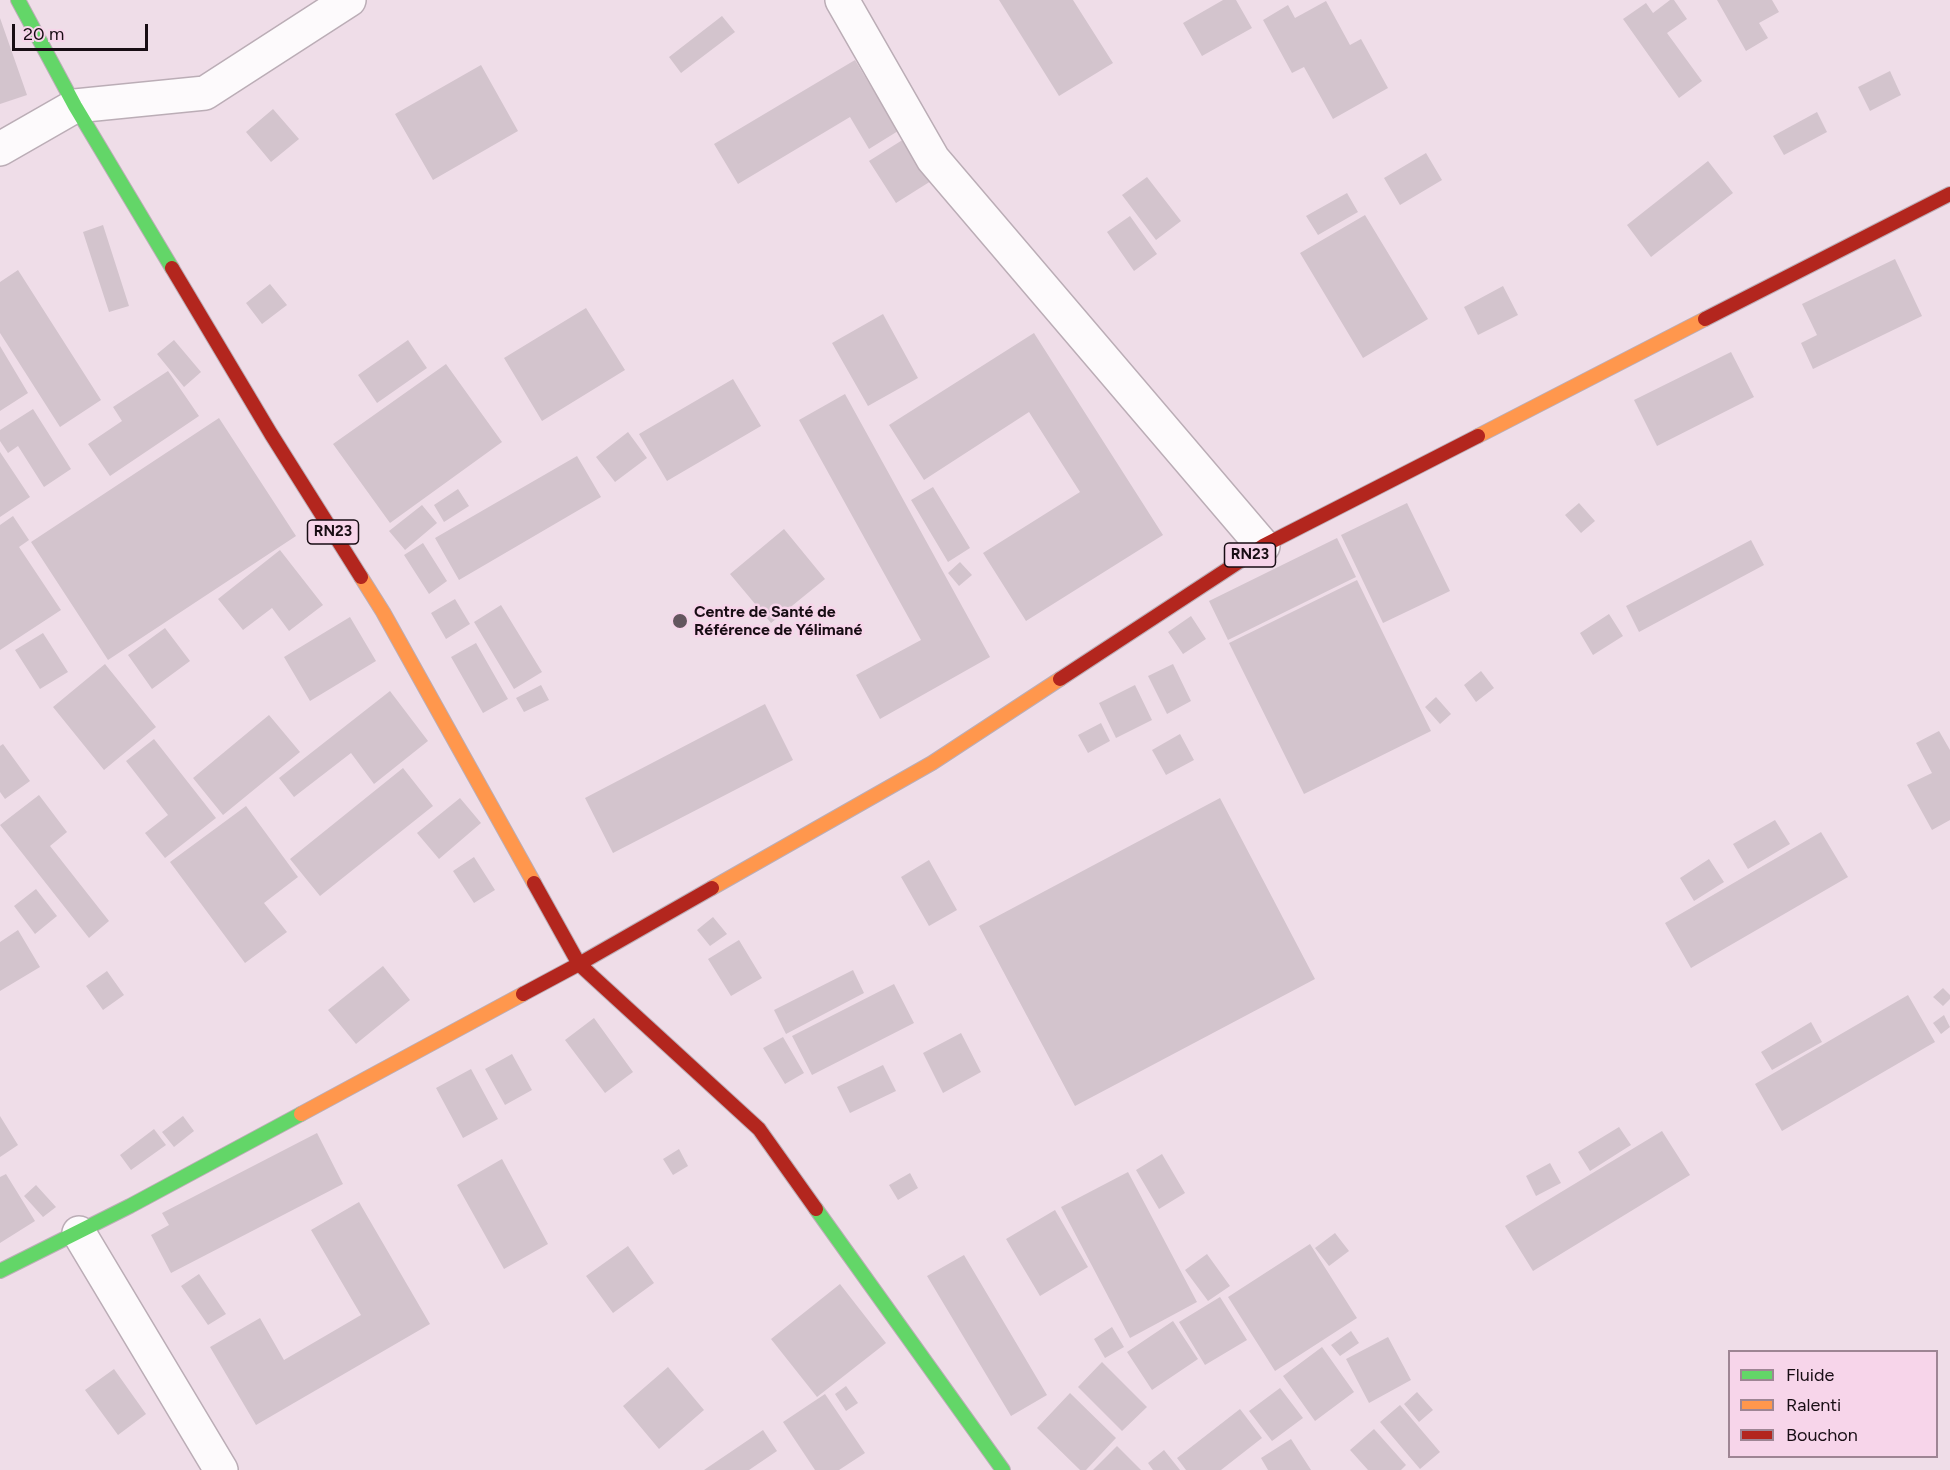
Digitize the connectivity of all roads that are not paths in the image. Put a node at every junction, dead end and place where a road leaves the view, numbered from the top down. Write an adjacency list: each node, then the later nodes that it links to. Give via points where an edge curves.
1 (18, 0): 4 (main road, RN23)
2 (349, 0): 4 (street, via 205,93)
3 (842, 0): 7 (street, via 933,159)
4 (75, 106): 5 (street); 8 (main road, RN23, via 271,434 383,612)
5 (0, 149)
6 (1950, 194): 7 (main road, RN23)
7 (1263, 546): 8 (main road, RN23, via 932,763)
8 (579, 964): 9 (main road); 12 (main road, via 759,1129)
9 (79, 1233): 10 (main road); 11 (street)
10 (0, 1271)
11 (221, 1470)
12 (1003, 1470)

